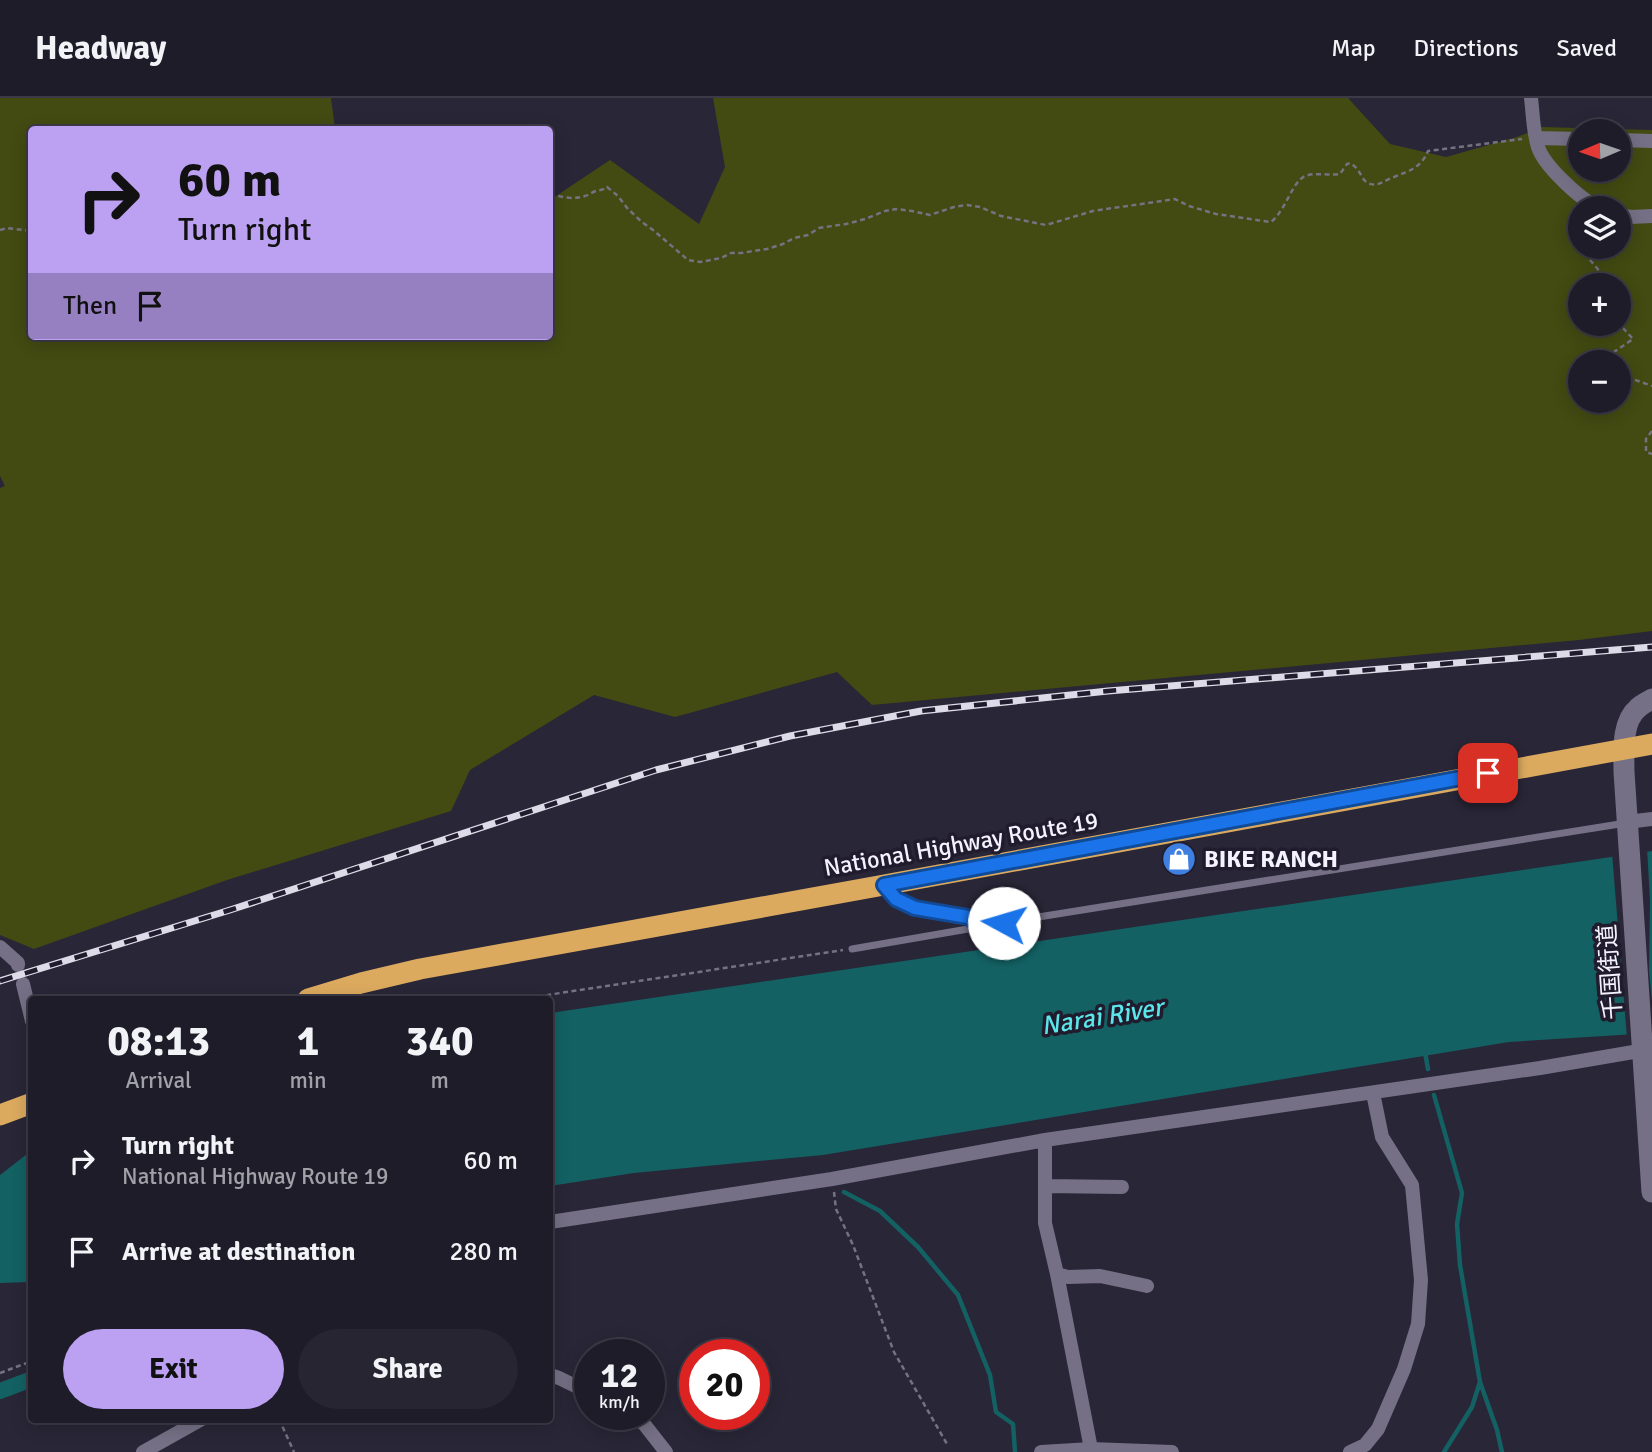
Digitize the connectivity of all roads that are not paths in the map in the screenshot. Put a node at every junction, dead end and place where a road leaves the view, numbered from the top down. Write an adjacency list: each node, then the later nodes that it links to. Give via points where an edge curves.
1 (1531, 98): 2 (street)
2 (1536, 138): 3 (street); 6 (street, via 1538,150 1554,172)
3 (1568, 139)
4 (1631, 140): 5 (street)
5 (1652, 141)
6 (1580, 196)
7 (1652, 216): 8 (street)
8 (1631, 217)
9 (1652, 699): 11 (street, 千国街道, via 1629,720)
10 (1652, 744): 11 (highway, National Highway Route 19)
11 (1625, 748): 13 (street, 千国街道); 14 (highway, National Highway Route 19)
12 (1652, 819): 13 (street)
13 (1628, 827): 15 (lane); 22 (street, 千国街道)
14 (884, 885): 15 (lane, via 896,899 915,908 968,917); 20 (highway, National Highway Route 19, via 420,969)
15 (983, 927): 17 (lane)
16 (0, 947): 18 (street)
17 (852, 949)
18 (18, 965)
19 (23, 985): 21 (street)
20 (319, 996)
21 (28, 1005)
22 (1645, 1047): 23 (street); 25 (street, 千国街道)
23 (1373, 1093): 27 (street); 43 (street, via 1382,1137 1412,1185 1421,1280 1418,1324 1404,1369 1378,1429 1366,1445)
24 (28, 1104): 26 (highway)
25 (1649, 1107): 30 (street, 千国街道)
26 (0, 1115)
27 (1045, 1140): 28 (street); 31 (street)
28 (1045, 1186): 29 (street); 32 (street, via 1045,1223)
29 (1122, 1187)
30 (1652, 1192)
31 (553, 1222)
32 (1057, 1274): 33 (street, via 1100,1276); 38 (street)
33 (1147, 1286)
34 (553, 1377): 35 (street)
35 (574, 1386)
36 (195, 1423): 39 (street)
37 (649, 1430): 40 (street)
38 (1082, 1450): 41 (street); 42 (street)
39 (143, 1452)
40 (666, 1452)
41 (1041, 1452)
42 (1172, 1452)
43 (1350, 1452)

